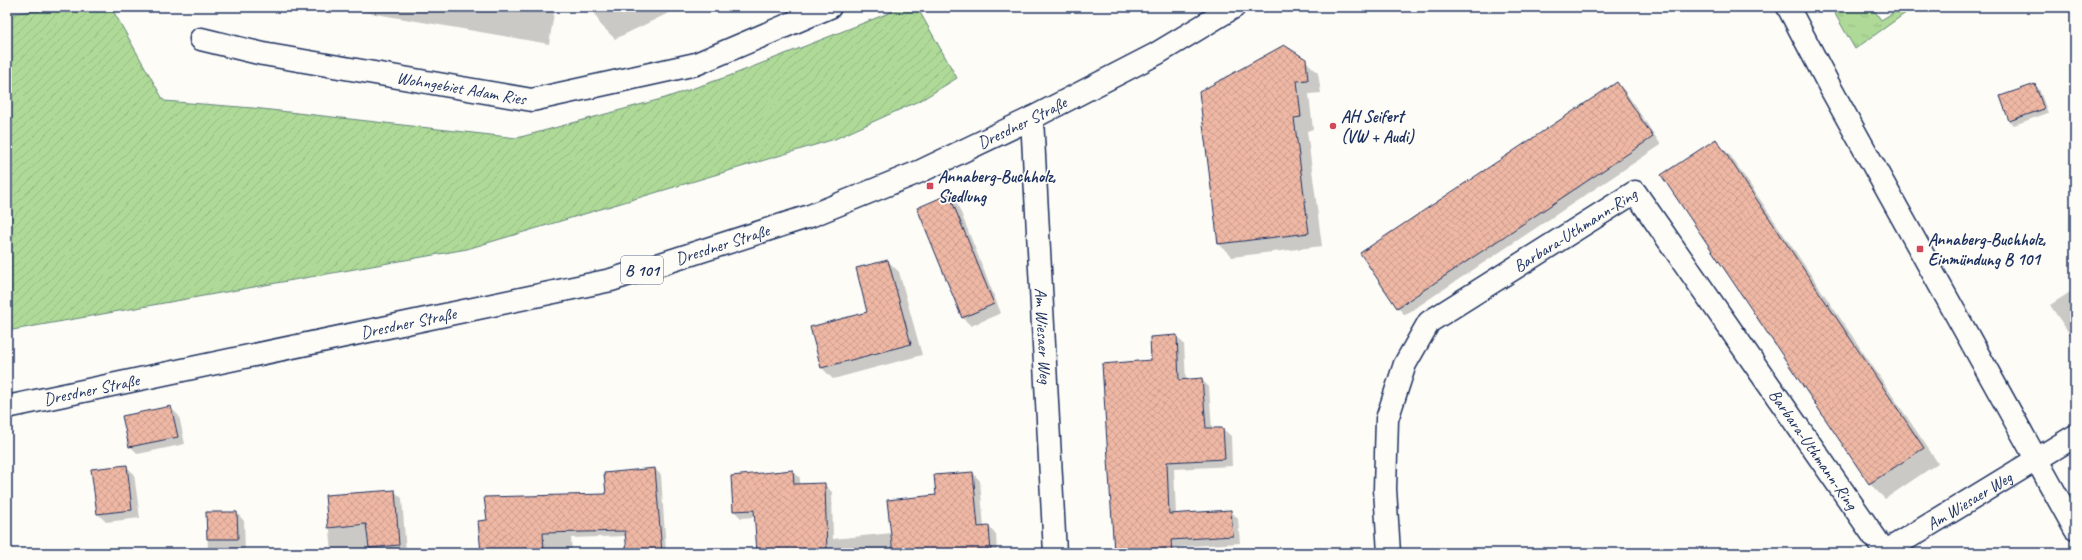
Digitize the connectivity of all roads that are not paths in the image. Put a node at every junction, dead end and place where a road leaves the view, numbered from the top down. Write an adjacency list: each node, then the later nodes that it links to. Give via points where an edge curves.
1 (830, 7): 4 (street, Wohngebiet Adam Ries, via 696,64 532,100 263,54)
2 (1234, 7): 5 (street, Dresdner Straße / B 101, via 1156,54)
3 (1788, 7): 8 (street)
4 (201, 39)
5 (1032, 118): 6 (street, Dresdner Straße / B 101, via 921,171 810,216 611,280); 10 (street, Am Wiesaer Weg)
6 (7, 407)
7 (2075, 436): 8 (street)
8 (2036, 461): 9 (street); 12 (street, Am Wiesaer Weg)
9 (2075, 529)
10 (1055, 553)
11 (1389, 553): 12 (street, Barbara-Uthmann-Ring, via 1385,489 1387,419 1405,364 1428,322 1635,192)
12 (1884, 553)

